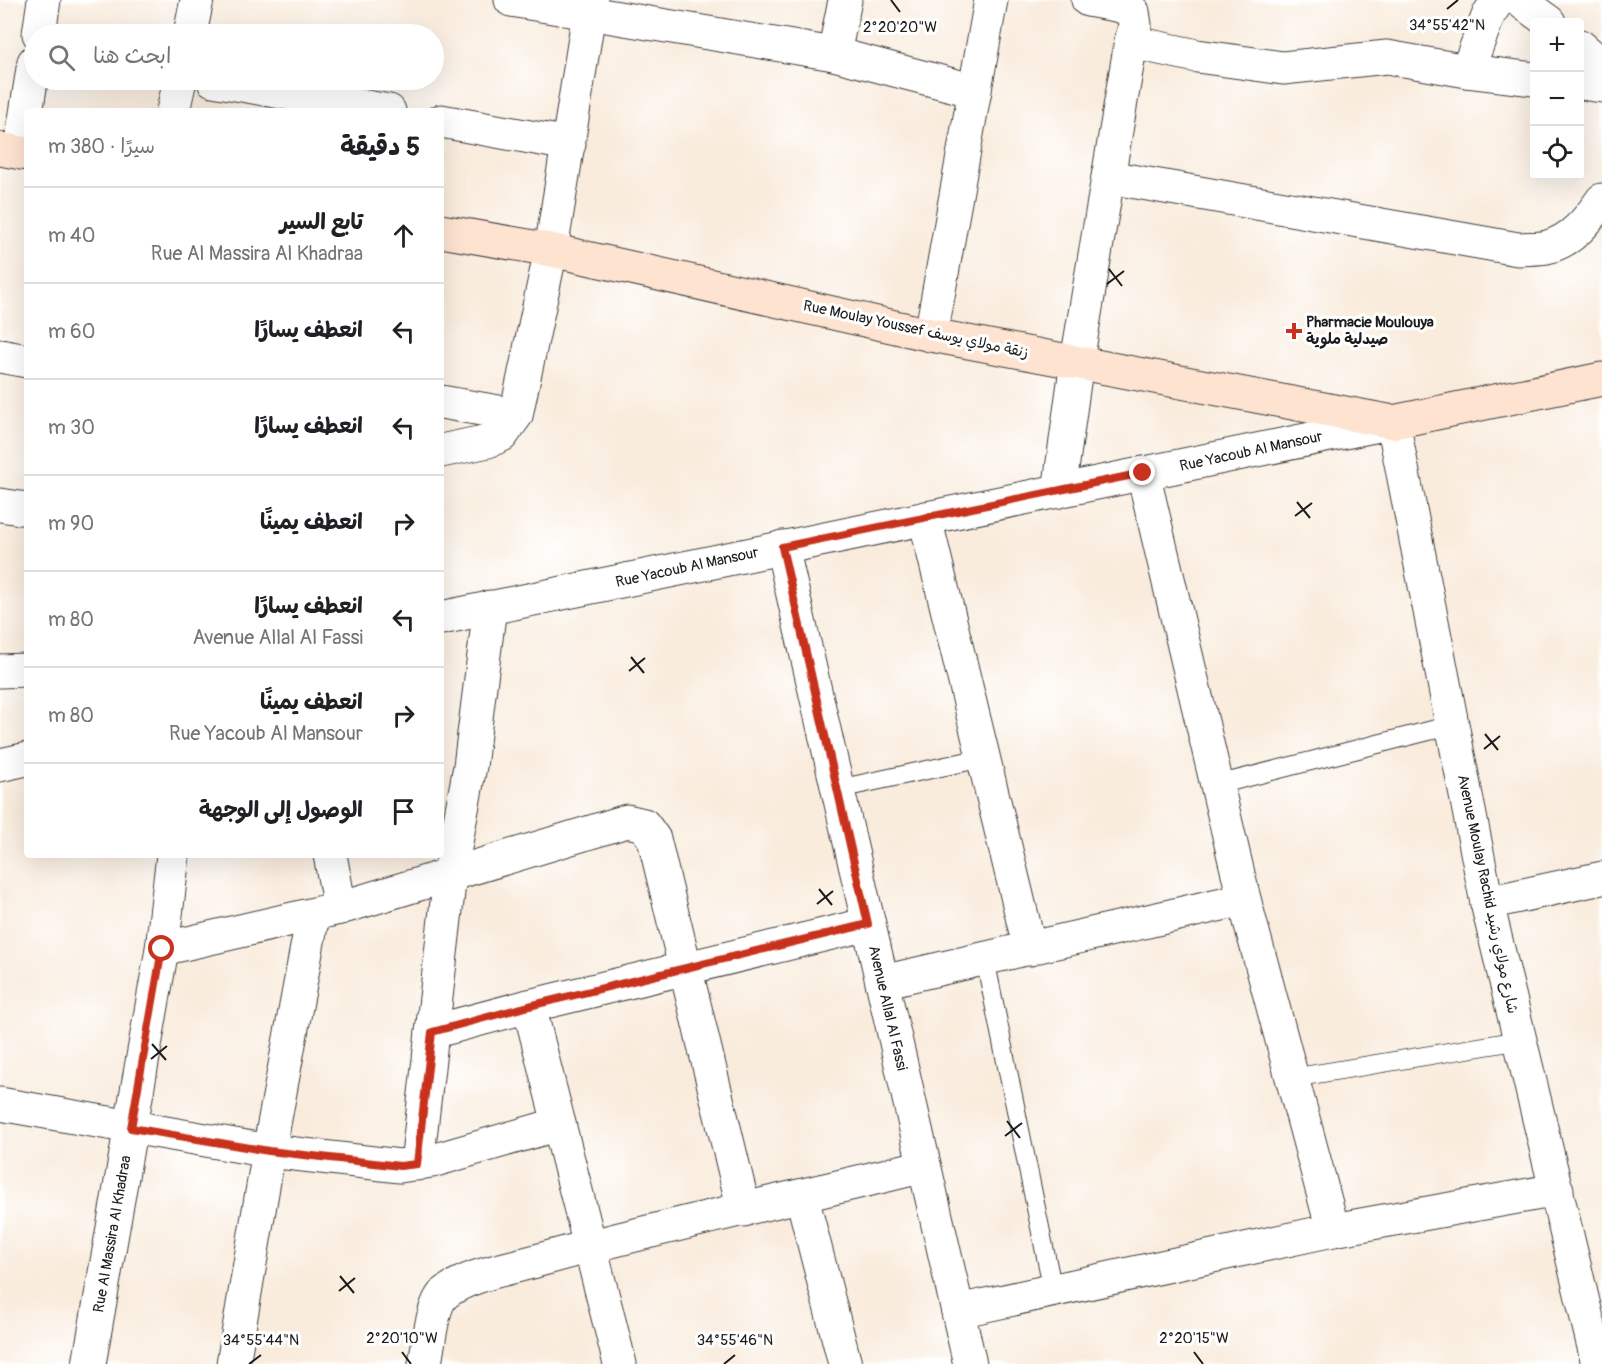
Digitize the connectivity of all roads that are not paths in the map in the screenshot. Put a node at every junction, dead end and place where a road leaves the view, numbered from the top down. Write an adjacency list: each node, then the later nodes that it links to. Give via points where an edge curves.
1 (44, 0): 11 (street)
2 (197, 0): 12 (street)
3 (511, 0): 9 (street)
4 (845, 0): 15 (street)
5 (991, 0): 24 (street)
6 (1088, 0): 13 (street, via 1133,12)
7 (1498, 0): 17 (street)
8 (1519, 0): 10 (street)
9 (590, 6): 15 (street); 30 (street)
10 (1544, 18)
11 (40, 24)
12 (192, 24)
13 (1131, 42): 17 (street, via 1283,68 1388,57); 32 (street)
14 (1584, 49): 16 (street)
15 (834, 54): 24 (street)
16 (1602, 65)
17 (1467, 71): 18 (street)
18 (1530, 79)
19 (1584, 84): 20 (street)
20 (1602, 86)
21 (28, 90): 25 (street)
22 (178, 90): 26 (street)
23 (269, 90): 27 (street)
24 (975, 91): 36 (street)
25 (25, 108)
26 (174, 108)
27 (371, 108)
28 (24, 112): 31 (street)
29 (444, 122): 30 (street)
30 (569, 144): 35 (street)
31 (16, 152)
32 (1108, 177): 33 (street, via 1518,249 1547,247 1569,237); 39 (street)
33 (1602, 200)
34 (444, 232): 35 (street, Rue Moulay Youssef زنقة مولاي يوسف)
35 (550, 250): 36 (street, Rue Moulay Youssef زنقة مولاي يوسف); 42 (street)
36 (931, 335): 39 (street, Rue Moulay Youssef زنقة مولاي يوسف)
37 (0, 356): 38 (street)
38 (24, 360)
39 (1077, 361): 43 (street, Rue Moulay Youssef زنقة مولاي يوسف); 46 (street)
40 (1602, 379): 43 (street, Rue Yacoub Al Mansour)
41 (444, 403): 42 (street)
42 (516, 415): 44 (street, via 502,435)
43 (1393, 422): 45 (street, Rue Yacoub Al Mansour); 55 (street, Avenue Moulay Rachid شارع مولاي رشيد)
44 (444, 450)
45 (1143, 473): 46 (street, Rue Yacoub Al Mansour); 59 (street)
46 (1059, 491): 49 (street, Rue Yacoub Al Mansour)
47 (0, 505): 48 (street)
48 (24, 509)
49 (925, 518): 50 (street, Rue Yacoub Al Mansour); 56 (street)
50 (782, 547): 51 (street, Rue Yacoub Al Mansour); 60 (street, Avenue Allal Al Fassi)
51 (490, 608): 52 (street, Rue Yacoub Al Mansour); 63 (street, via 470,766)
52 (444, 617)
53 (24, 670): 54 (street)
54 (0, 671)
55 (1452, 725): 59 (lane); 66 (street, Avenue Moulay Rachid شارع مولاي رشيد)
56 (983, 758): 60 (lane); 70 (street)
57 (24, 760): 58 (street)
58 (0, 765)
59 (1216, 785): 65 (street)
60 (838, 789): 68 (street, Avenue Allal Al Fassi)
61 (173, 858): 69 (street, Rue Al Massira Al Khadraa)
62 (330, 858): 67 (street)
63 (450, 875): 67 (street); 72 (street, via 627,821 644,825 654,839); 75 (street)
64 (1602, 878): 66 (street)
65 (1244, 899): 70 (street); 77 (street)
66 (1487, 903): 76 (street, Avenue Moulay Rachid شارع مولاي رشيد)
67 (326, 911): 69 (street); 81 (street)
68 (868, 924): 72 (street); 73 (street, Avenue Allal Al Fassi)
69 (162, 949): 80 (street, Rue Al Massira Al Khadraa)
70 (1030, 949): 71 (street)
71 (985, 959): 73 (street); 89 (lane)
72 (685, 969): 74 (street); 86 (street)
73 (882, 982): 83 (street, Avenue Allal Al Fassi)
74 (529, 1006): 75 (street); 79 (street)
75 (432, 1032): 82 (street)
76 (1521, 1040): 77 (lane); 84 (street, Avenue Moulay Rachid شارع مولاي رشيد)
77 (1292, 1078): 87 (street)
78 (0, 1104): 80 (street)
79 (559, 1124): 82 (street); 88 (street)
80 (131, 1128): 81 (street); 91 (street, Rue Al Massira Al Khadraa)
81 (269, 1151): 82 (street, via 400,1166); 92 (street)
82 (417, 1164)
83 (924, 1166): 85 (street); 90 (street, Avenue Allal Al Fassi)
84 (1557, 1190): 87 (street); 97 (street, Avenue Moulay Rachid شارع مولاي رشيد)
85 (802, 1197): 86 (street); 95 (street)
86 (744, 1210): 88 (street)
87 (1333, 1230): 89 (street)
88 (589, 1246): 93 (street, via 468,1280 451,1289 441,1297 435,1314); 94 (street)
89 (1053, 1291): 90 (street)
90 (958, 1311): 96 (street, Avenue Allal Al Fassi)
91 (89, 1364)
92 (233, 1364)
93 (425, 1364)
94 (620, 1364)
95 (845, 1364)
96 (970, 1364)
97 (1598, 1364)

